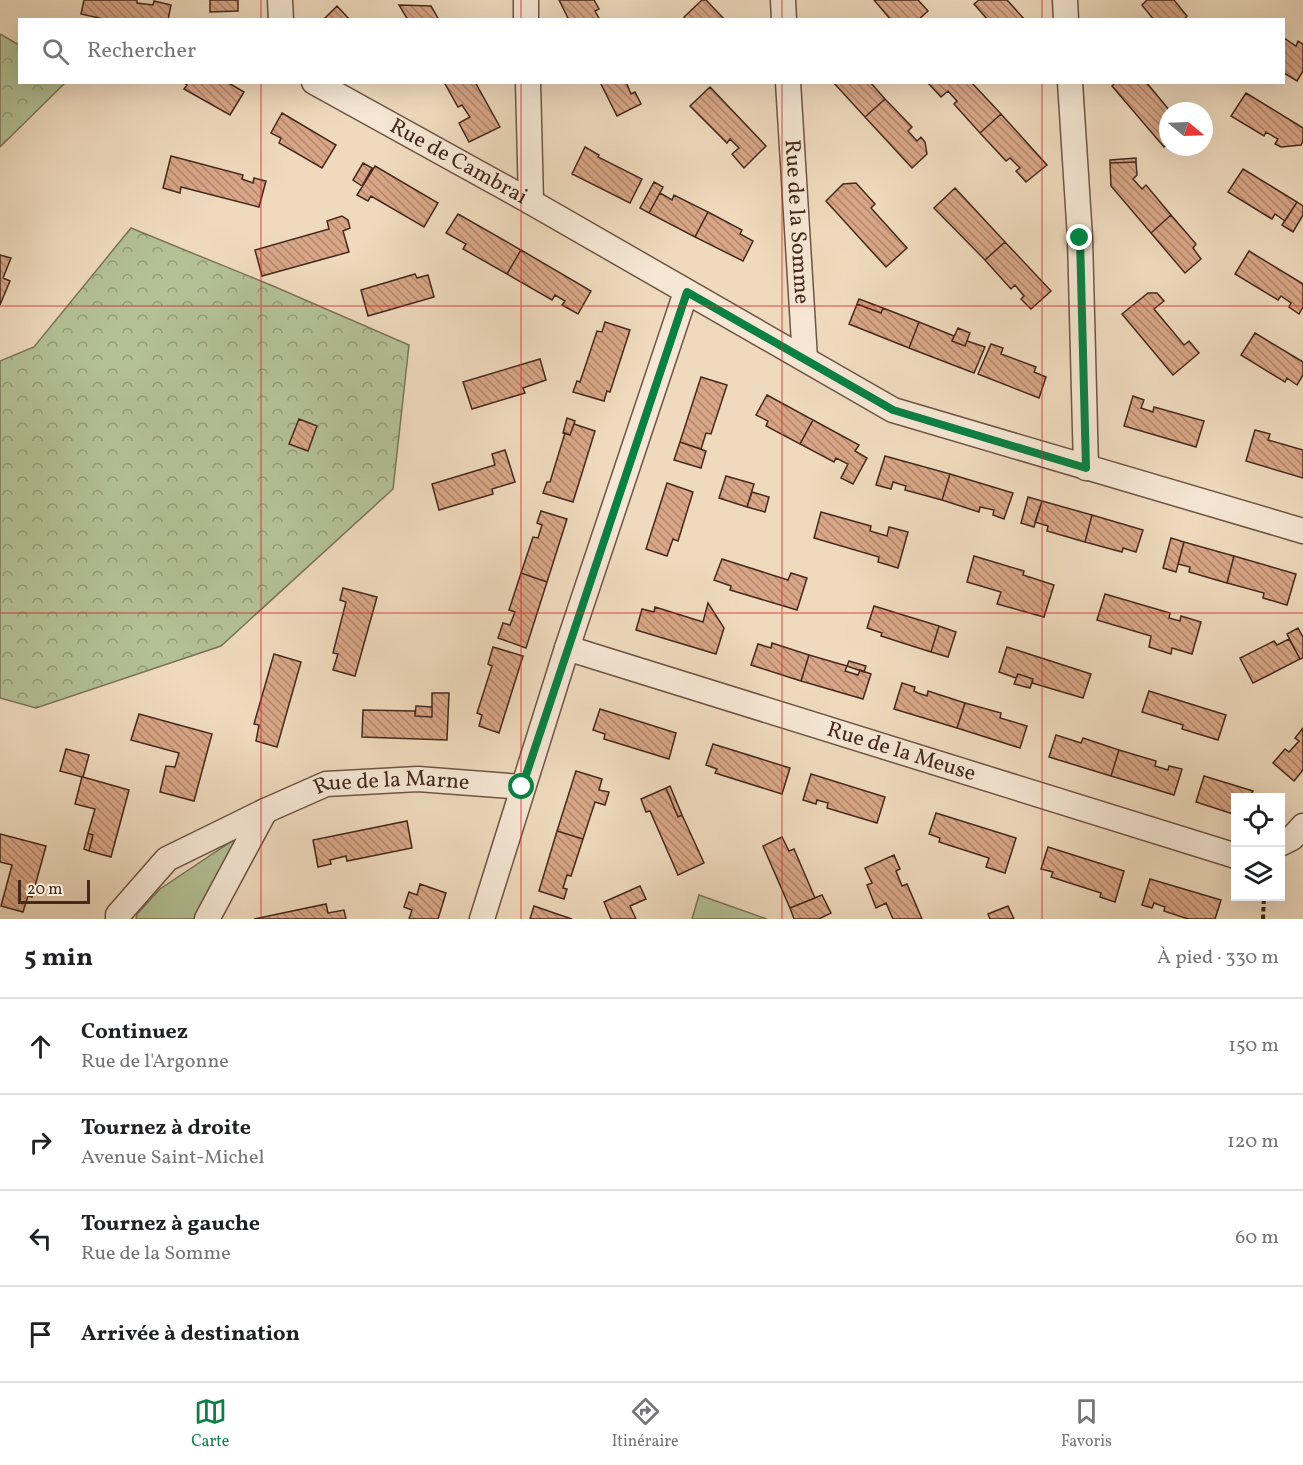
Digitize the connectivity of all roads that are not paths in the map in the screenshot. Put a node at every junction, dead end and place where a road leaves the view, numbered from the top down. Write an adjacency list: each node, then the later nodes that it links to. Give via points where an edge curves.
1 (280, 0): 5 (street)
2 (526, 0): 6 (street)
3 (783, 0): 7 (street)
4 (1065, 0): 8 (street)
5 (281, 18)
6 (526, 18)
7 (784, 18)
8 (1066, 18)
9 (318, 84): 13 (street, Rue de Cambrai)
10 (528, 84): 13 (street, Rue de Cambrai)
11 (788, 84): 15 (street, Rue de la Somme)
12 (1070, 84): 16 (street, via 1080,238)
13 (531, 202): 14 (street)
14 (687, 292): 15 (street); 18 (street)
15 (805, 359): 16 (street, via 893,410)
16 (1086, 468): 17 (street)
17 (1303, 531)
18 (567, 648): 19 (street); 23 (street, Rue de la Meuse)
19 (522, 787): 20 (street, Rue de la Marne, via 418,779 326,784); 26 (street)
20 (265, 811): 24 (street, Rue de la Marne, via 167,859); 25 (street)
21 (1303, 826): 22 (street)
22 (1285, 842)
23 (1231, 854)
24 (118, 919)
25 (207, 919)
26 (482, 919)

